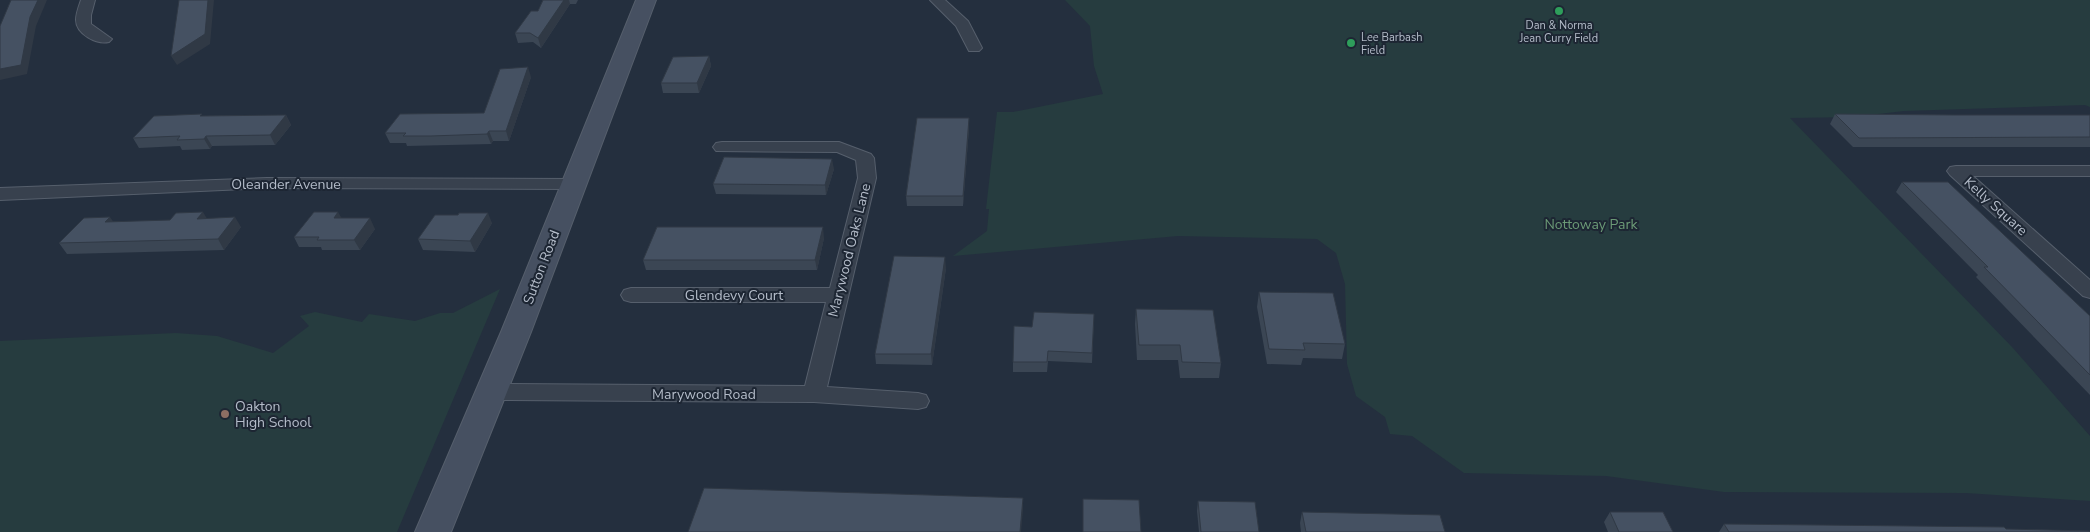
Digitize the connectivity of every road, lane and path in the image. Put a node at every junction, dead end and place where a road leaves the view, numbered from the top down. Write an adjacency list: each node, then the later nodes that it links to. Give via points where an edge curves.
1 (88, 0): 4 (street, via 82,23 85,29)
2 (646, 0): 8 (street, Sutton Road)
3 (937, 0): 5 (street, via 963,24)
4 (104, 39)
5 (974, 48)
6 (722, 147): 12 (street, Marywood Oaks Lane, via 839,148 857,152 865,158 868,178)
7 (2090, 171): 10 (street, Kelly Square, via 1956,171)
8 (573, 184): 9 (street, Oleander Avenue, via 267,183); 13 (street, Sutton Road)
9 (0, 194)
10 (2090, 291)
11 (631, 295): 12 (street, Glendevy Court)
12 (837, 296): 14 (street, Marywood Oaks Lane)
13 (490, 392): 14 (street, Marywood Road); 16 (street, Sutton Road)
14 (814, 394): 15 (street, Marywood Road)
15 (918, 401)
16 (433, 532)

